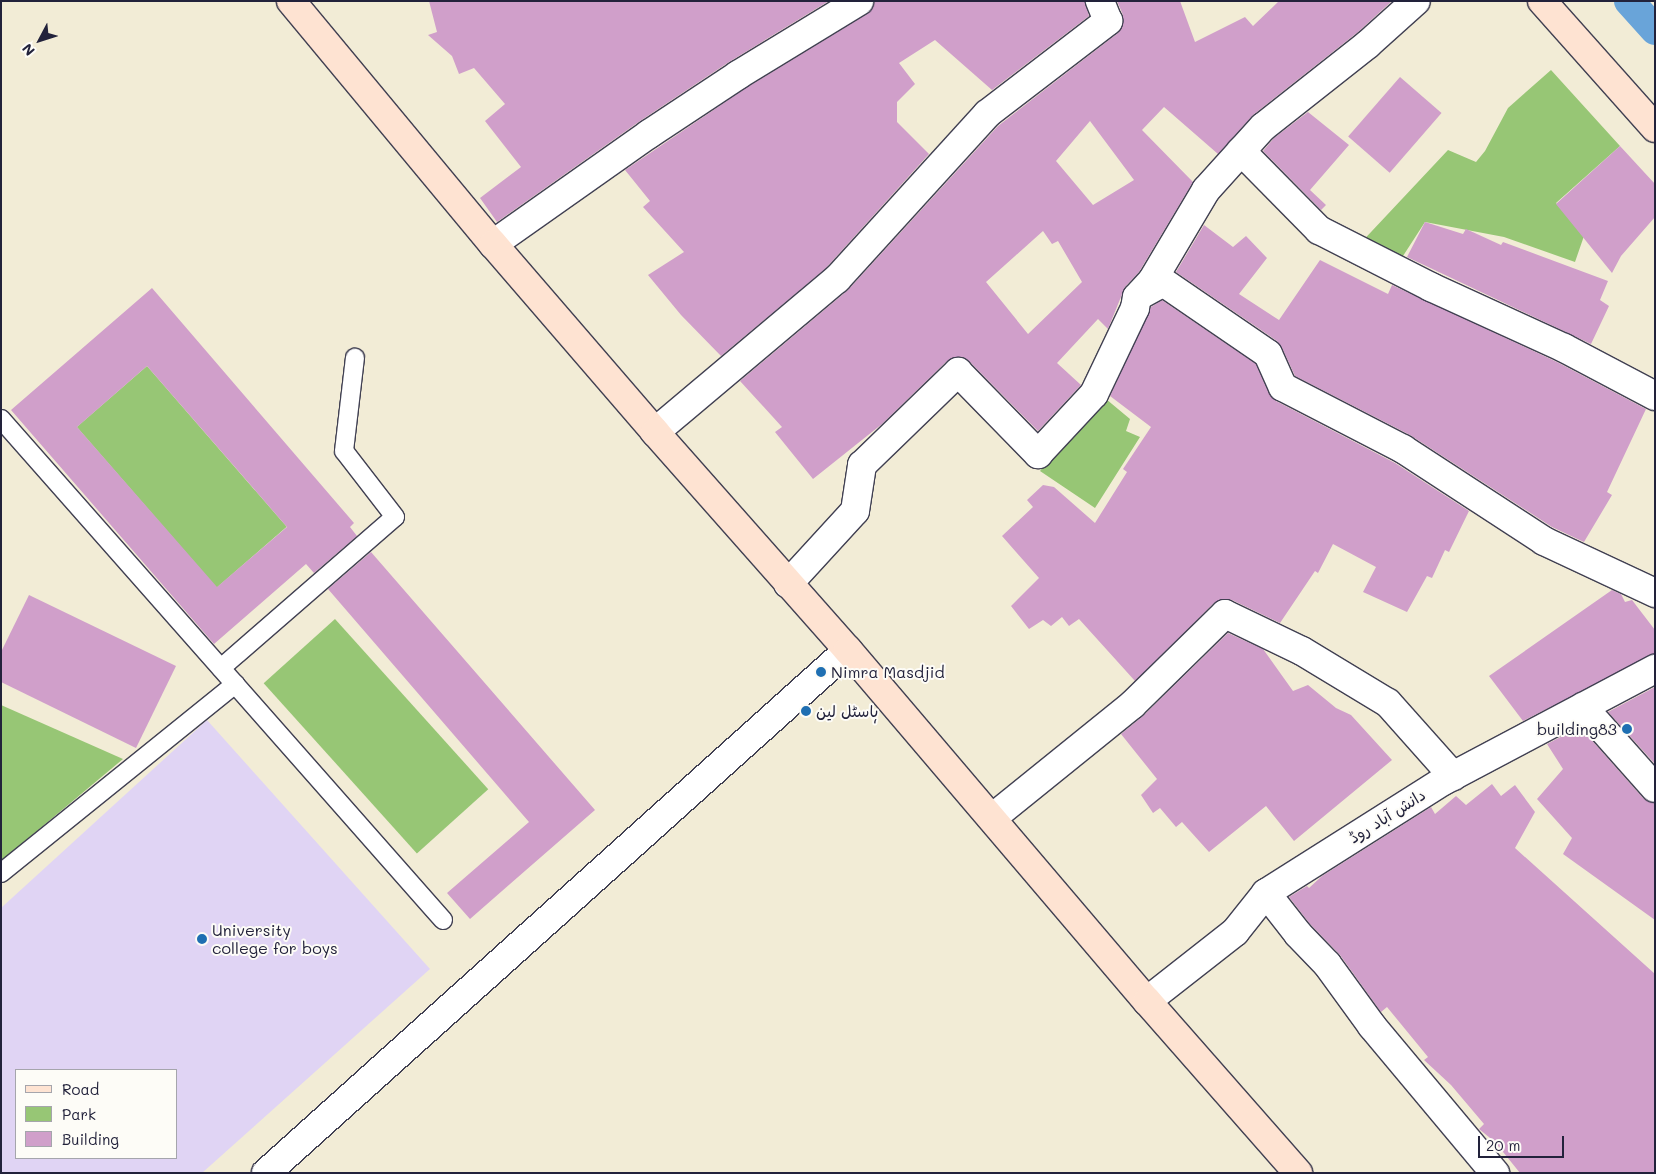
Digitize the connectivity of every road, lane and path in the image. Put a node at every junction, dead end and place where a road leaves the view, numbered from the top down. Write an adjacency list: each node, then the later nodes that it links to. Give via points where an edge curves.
1 (291, 1): 8 (street)
2 (859, 1): 8 (street, via 681,113)
3 (1100, 1): 13 (street, via 1108,21 987,114 837,279)
4 (1416, 1): 7 (street, via 1368,44 1262,127)
5 (1542, 1): 6 (street)
6 (1655, 128)
7 (1242, 151): 9 (street, via 1206,190 1152,281); 11 (street, via 1319,230 1431,287 1564,348)
8 (493, 244): 13 (street)
9 (1138, 297): 14 (street, via 1136,308 1094,394 1038,454 958,372 862,465 855,511); 15 (street, via 1163,282 1268,354 1283,387 1403,448 1544,541)
10 (355, 358): 17 (lane, via 344,450 395,517)
11 (1655, 396)
12 (1, 419): 17 (lane)
13 (655, 432): 14 (street)
14 (788, 584): 16 (street)
15 (1655, 594)
16 (848, 650): 23 (street); 28 (street)
17 (221, 668): 19 (lane)
18 (1655, 668): 20 (street, دانش آباد روڈ)
19 (235, 684): 24 (lane); 26 (lane)
20 (1583, 707): 21 (street, دانش آباد روڈ); 22 (street)
21 (1453, 776): 23 (street, via 1388,703 1302,651 1225,614 1132,705); 25 (street, دانش آباد روڈ)
22 (1655, 788)
23 (992, 818): 27 (street)
24 (1, 873)
25 (1266, 893): 27 (street, دانش آباد روڈ, via 1235,932); 30 (street)
26 (443, 920)
27 (1147, 1002): 29 (street)
28 (266, 1173)
29 (1298, 1173)
30 (1495, 1173)

